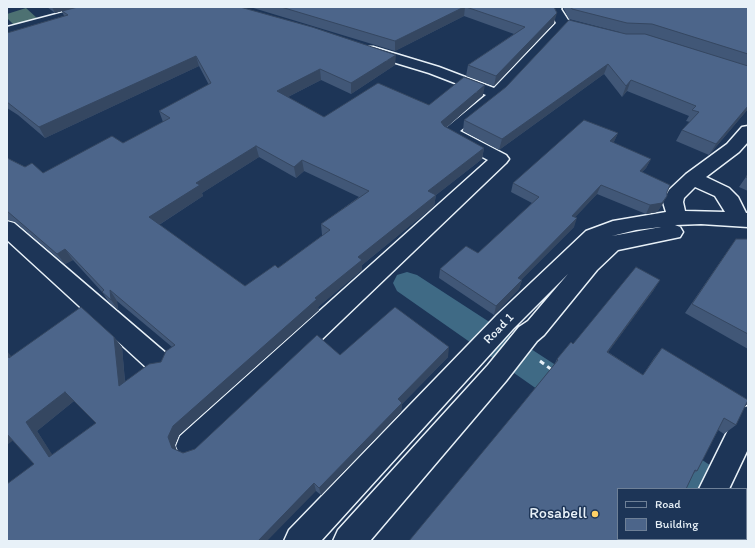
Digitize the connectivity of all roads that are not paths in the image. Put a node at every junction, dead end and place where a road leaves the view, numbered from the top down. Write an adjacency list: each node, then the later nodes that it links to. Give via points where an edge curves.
1 (98, 7): 5 (street)
2 (556, 7): 3 (street)
3 (564, 23): 4 (street); 7 (street)
4 (578, 27)
5 (7, 31)
6 (356, 46): 7 (street, via 434,70)
7 (497, 94): 15 (street, via 450,132 500,159)
8 (748, 131): 9 (street, via 733,148)
9 (693, 178): 10 (street, via 676,195 673,202); 11 (street, via 722,192)
10 (677, 218): 11 (street, Road 1, via 700,217); 17 (street, Road 1, via 636,222 593,236 505,322)
11 (745, 224): 18 (street, via 664,233 612,244 590,264)
12 (7, 228): 13 (street)
13 (158, 362)
14 (748, 419): 16 (street)
15 (190, 446)
16 (716, 484)
17 (300, 541)
18 (349, 541)

